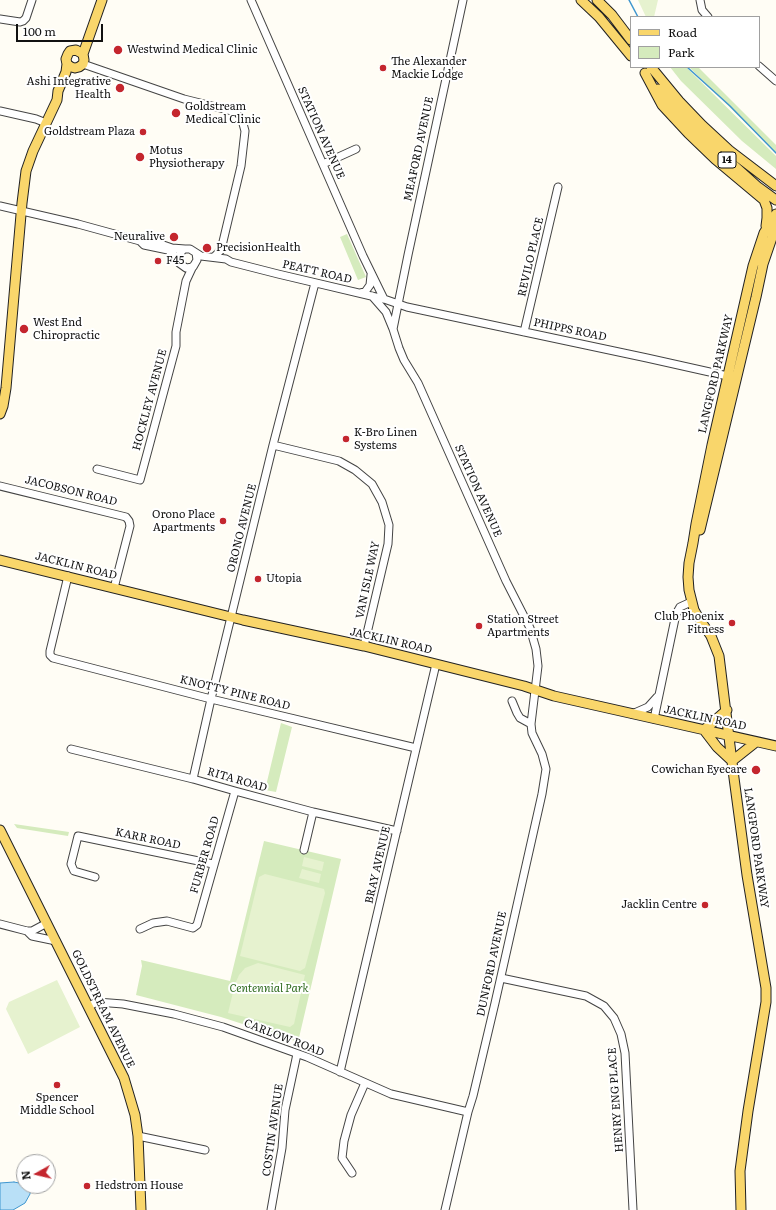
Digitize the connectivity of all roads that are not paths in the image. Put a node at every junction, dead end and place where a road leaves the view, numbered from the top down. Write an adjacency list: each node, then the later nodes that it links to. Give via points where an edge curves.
1 (32, 0): 9 (street, via 23,21)
2 (102, 0): 12 (main road)
3 (251, 0): 19 (street, STATION AVENUE)
4 (463, 0): 42 (street, MEAFORD AVENUE)
5 (581, 0): 11 (main road, via 599,17)
6 (597, 0): 10 (main road)
7 (700, 0): 8 (street, via 702,10)
8 (707, 16)
9 (0, 19)
10 (630, 39)
11 (630, 55)
12 (78, 60): 17 (main road, via 63,94 57,100); 30 (street, via 166,94 232,111 242,120 245,131 242,159)
13 (760, 67): 15 (street)
14 (645, 69): 20 (main road, 14, via 729,150); 22 (main road, 14, via 675,109 697,132); 27 (main road, via 662,106 715,159 764,200)
15 (776, 81)
16 (0, 111): 17 (street)
17 (46, 123): 24 (main road, via 26,171)
18 (356, 149): 19 (street)
19 (323, 164): 36 (street, STATION AVENUE)
20 (776, 186)
21 (558, 187): 44 (street, REVILO PLACE)
22 (776, 200)
23 (0, 206): 24 (street, PEATT ROAD)
24 (21, 211): 28 (street, PEATT ROAD); 46 (main road, via 6,388)
25 (776, 214): 27 (main road, LANGFORD PARKWAY)
26 (776, 226): 27 (main road, LANGFORD PARKWAY)
27 (771, 234): 45 (main road, LANGFORD PARKWAY, via 753,266)
28 (140, 241): 29 (street, PEATT ROAD, via 146,239 172,248); 34 (street, PEATT ROAD, via 144,245 168,250)
29 (185, 249): 31 (street, PEATT ROAD, via 192,249); 34 (street, via 180,253)
30 (221, 250): 32 (street); 33 (street)
31 (196, 253): 32 (street, PEATT ROAD); 35 (street)
32 (214, 257): 33 (street, PEATT ROAD)
33 (228, 260): 35 (street, PEATT ROAD, via 207,260); 38 (street, PEATT ROAD)
34 (180, 263): 35 (street, PEATT ROAD, via 187,268); 37 (street, HOCKLEY AVENUE)
35 (194, 265): 37 (street, HOCKLEY AVENUE)
36 (371, 275): 39 (street, via 370,285 365,292); 41 (street, STATION AVENUE)
37 (186, 281): 48 (street, HOCKLEY AVENUE, via 176,332 176,346 140,480)
38 (315, 283): 39 (street, PEATT ROAD); 47 (street, ORONO AVENUE)
39 (360, 293): 40 (street, PEATT ROAD)
40 (372, 296): 41 (street, PEATT ROAD); 43 (street, via 386,312)
41 (384, 299): 42 (street, PEATT ROAD)
42 (398, 304): 43 (street, STATION AVENUE); 44 (street, PHIPPS ROAD)
43 (393, 329): 57 (street, STATION AVENUE, via 398,348 418,383 506,581 530,628 538,666)
44 (524, 332): 45 (street, PHIPPS ROAD)
45 (732, 377): 53 (main road, LANGFORD PARKWAY, via 696,524 688,577)
46 (0, 414)
47 (273, 445): 54 (street, ORONO AVENUE); 55 (street, VAN ISLE WAY, via 339,461 372,484 382,502 389,525 388,544)
48 (97, 469)
49 (0, 486): 52 (street, JACOBSON ROAD, via 126,517 130,526)
50 (0, 560): 51 (main road, JACKLIN ROAD)
51 (68, 576): 52 (main road, JACKLIN ROAD); 59 (street, KNOTTY PINE ROAD, via 50,655 57,659)
52 (114, 588): 54 (main road, JACKLIN ROAD)
53 (691, 602): 58 (street, via 680,607 676,614); 61 (main road, LANGFORD PARKWAY, via 712,636 719,656)
54 (232, 617): 55 (main road, JACKLIN ROAD); 59 (street, ORONO AVENUE)
55 (364, 646): 56 (main road, JACKLIN ROAD)
56 (436, 664): 57 (main road, JACKLIN ROAD); 69 (street, BRAY AVENUE)
57 (535, 690): 62 (main road, JACKLIN ROAD); 64 (street, DUNFORD AVENUE)
58 (658, 695): 62 (street, via 648,707); 63 (street)
59 (211, 699): 69 (street, KNOTTY PINE ROAD); 72 (street, ORONO AVENUE)
60 (512, 701): 64 (street, via 520,718)
61 (726, 710): 65 (main road); 66 (main road, LANGFORD PARKWAY)
62 (632, 714): 63 (main road, JACKLIN ROAD)
63 (654, 719): 65 (main road, JACKLIN ROAD)
64 (531, 724): 85 (street, DUNFORD AVENUE, via 533,737 545,763 546,776)
65 (704, 730): 66 (main road, JACKLIN ROAD); 71 (main road)
66 (729, 736): 67 (main road, JACKLIN ROAD); 71 (main road, LANGFORD PARKWAY)
67 (756, 742): 68 (main road, JACKLIN ROAD); 71 (main road)
68 (776, 746)
69 (416, 748): 76 (street, BRAY AVENUE)
70 (71, 749): 72 (street, RITA ROAD)
71 (732, 761): 98 (main road, LANGFORD PARKWAY, via 747,875 766,988 740,1171)
72 (193, 779): 73 (street, RITA ROAD)
73 (235, 791): 74 (street, RITA ROAD); 78 (street, FURBER ROAD)
74 (313, 812): 76 (street, RITA ROAD); 77 (street)
75 (0, 830): 80 (main road, GOLDSTREAM AVENUE)
76 (397, 832): 88 (street, BRAY AVENUE)
77 (304, 850)
78 (213, 864): 79 (street, KARR ROAD, via 78,836 71,864 74,871); 82 (street, FURBER ROAD, via 197,925 193,928 167,921 153,923)
79 (95, 877)
80 (47, 923): 83 (street); 84 (main road, GOLDSTREAM AVENUE)
81 (0, 924): 83 (street)
82 (140, 929)
83 (28, 931): 84 (street, via 32,936)
84 (56, 941): 86 (main road, GOLDSTREAM AVENUE)
85 (501, 978): 90 (street, DUNFORD AVENUE); 97 (street, HENRY ENG PLACE, via 586,996 604,1006 614,1018 625,1053)
86 (88, 1006): 87 (street, CARLOW ROAD, via 97,1002 123,1004 174,1014 223,1027); 91 (main road, GOLDSTREAM AVENUE, via 124,1078 135,1114)
87 (298, 1054): 88 (street, CARLOW ROAD); 95 (street, COSTIN AVENUE, via 285,1110 282,1148)
88 (340, 1072): 89 (street, CARLOW ROAD)
89 (364, 1083): 90 (street, CARLOW ROAD, via 391,1094); 93 (street, via 344,1141 342,1158)
90 (468, 1112): 96 (street, DUNFORD AVENUE)
91 (138, 1136): 92 (street); 94 (main road, GOLDSTREAM AVENUE)
92 (205, 1150)
93 (352, 1173)
94 (141, 1210)
95 (271, 1210)
96 (445, 1210)
97 (633, 1210)
98 (741, 1210)

